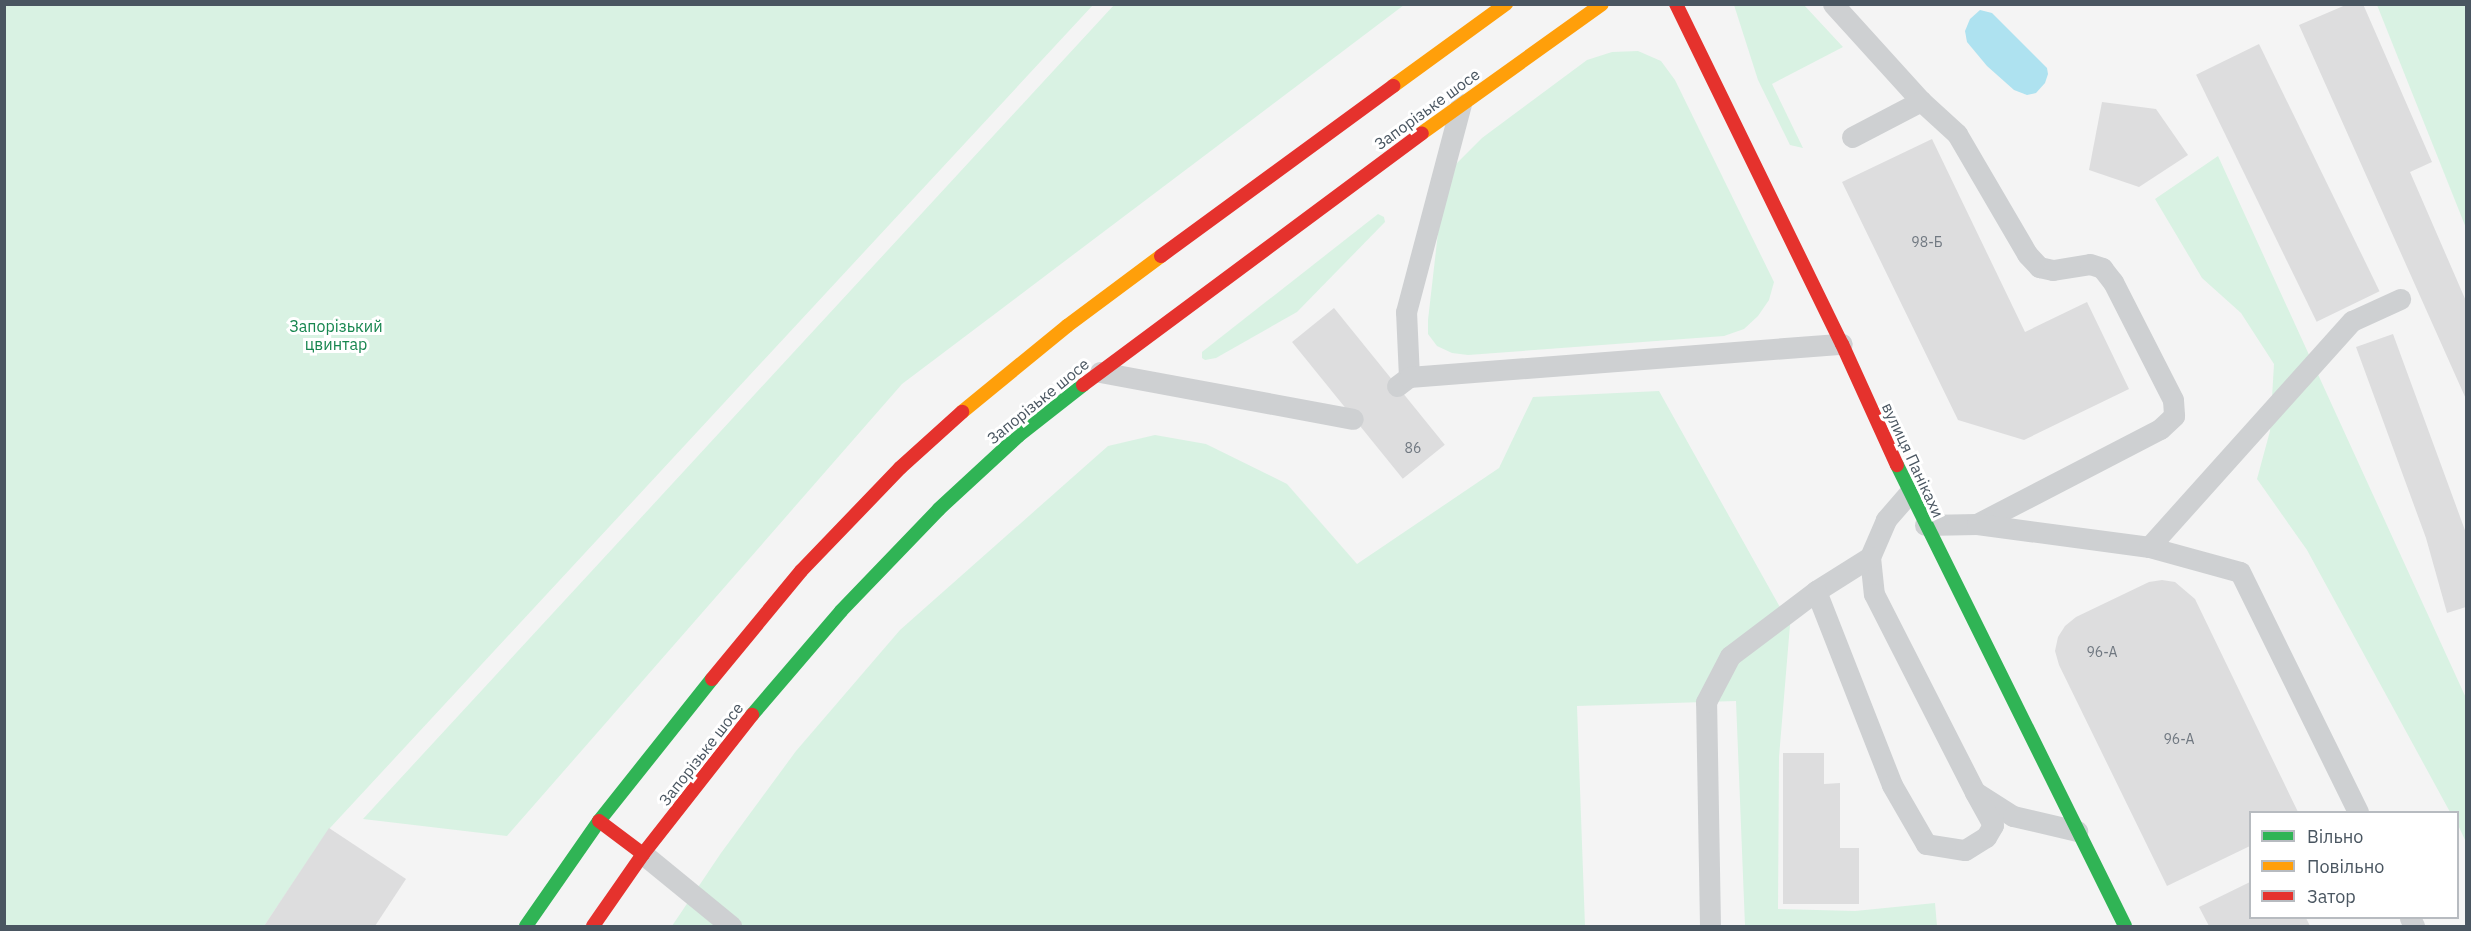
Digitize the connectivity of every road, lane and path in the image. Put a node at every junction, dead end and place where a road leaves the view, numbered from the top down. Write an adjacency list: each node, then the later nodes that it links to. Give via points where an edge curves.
1 (1506, 4): 20 (main road, via 1203,223 982,394 909,460 801,571)
2 (1602, 4): 6 (main road, Запорізьке шосе)
3 (1676, 4): 9 (main road, вулиця Панікахи)
4 (1833, 4): 5 (lane)
5 (1921, 101): 7 (lane); 13 (lane, via 1957,134 2039,267 2053,270 2090,264 2102,268 2113,282 2173,400 2174,416 2160,429)
6 (1461, 104): 9 (lane, via 1407,312 1403,381); 10 (main road, Запорізьке шосе)
7 (1852, 137)
8 (2400, 299): 15 (lane, via 2352,321)
9 (1842, 345): 12 (main road, вулиця Панікахи)
10 (1100, 372): 11 (lane); 22 (main road, Запорізьке шосе, via 1018,436 939,509 841,611)
11 (1353, 419)
12 (1910, 492): 14 (main road, вулиця Панікахи); 16 (lane, via 1886,520)
13 (1977, 524): 14 (lane); 15 (lane)
14 (1925, 525): 21 (main road, вулиця Панікахи)
15 (2149, 547): 19 (lane, via 2240,572)
16 (1870, 557): 17 (lane); 18 (lane, via 1874,594)
17 (1816, 591): 18 (lane, via 1893,786 1926,844 1965,850 1986,837 1993,825); 26 (lane, via 1730,656 1706,702)
18 (1975, 792): 21 (lane, via 2013,816)
19 (2357, 811)
20 (599, 821): 22 (main road); 23 (main road)
21 (2078, 831): 27 (main road, вулиця Панікахи)
22 (643, 854): 24 (main road, Запорізьке шосе); 25 (lane)
23 (526, 927)
24 (593, 927)
25 (731, 927)
26 (1710, 927)
27 (2125, 927)

